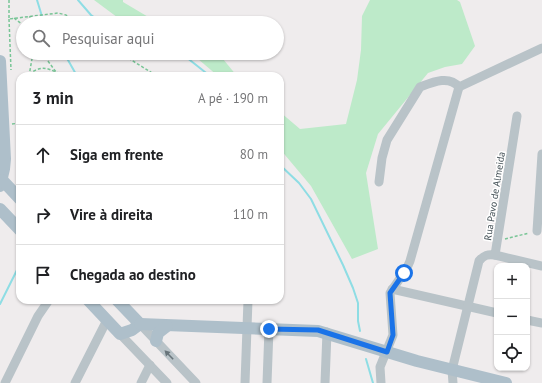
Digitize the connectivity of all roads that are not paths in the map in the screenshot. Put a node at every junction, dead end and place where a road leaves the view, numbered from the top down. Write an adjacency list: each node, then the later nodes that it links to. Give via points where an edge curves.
1 (542, 48): 3 (street)
2 (0, 61): 6 (main road, via 5,159)
3 (459, 87): 7 (street, via 448,80 420,87 387,140); 14 (street, via 410,261)
4 (517, 116): 12 (street, Rua Pavo de Almeida)
5 (542, 154): 11 (street)
6 (1, 181): 8 (main road)
7 (380, 182)
8 (16, 195)
9 (0, 209): 10 (main road)
10 (16, 226)
11 (537, 231)
12 (496, 255): 13 (street); 20 (street, Rua Pavo de Almeida, via 487,255 479,261)
13 (542, 266)
14 (392, 289): 20 (street); 32 (street, via 390,298 393,335)
15 (47, 304): 35 (street, via 38,316)
16 (92, 304): 22 (main road)
17 (119, 304): 22 (main road, via 109,312)
18 (121, 304): 25 (main road)
19 (248, 304): 27 (street)
20 (468, 306): 21 (street); 34 (street, Rua Pavo de Almeida)
21 (494, 312)
22 (107, 320): 30 (main road); 36 (street)
23 (530, 321): 24 (street)
24 (542, 323)
25 (140, 324): 26 (main road); 30 (main road); 31 (street)
26 (167, 326): 27 (main road); 31 (main road, via 158,333)
27 (247, 328): 28 (main road); 40 (street)
28 (269, 329): 29 (main road); 41 (street)
29 (327, 332): 32 (main road); 42 (street)
30 (120, 334): 33 (street)
31 (156, 341): 39 (street, one-way to 31)
32 (387, 352): 34 (main road); 43 (street, via 380,367)
33 (150, 365): 37 (street); 38 (street)
34 (452, 370): 44 (street, Rua Pavo de Almeida); 45 (main road)
35 (5, 383)
36 (75, 383)
37 (141, 383)
38 (167, 383)
39 (196, 383)
40 (245, 383)
41 (267, 383)
42 (325, 383)
43 (381, 383)
44 (453, 383)
45 (506, 383)

